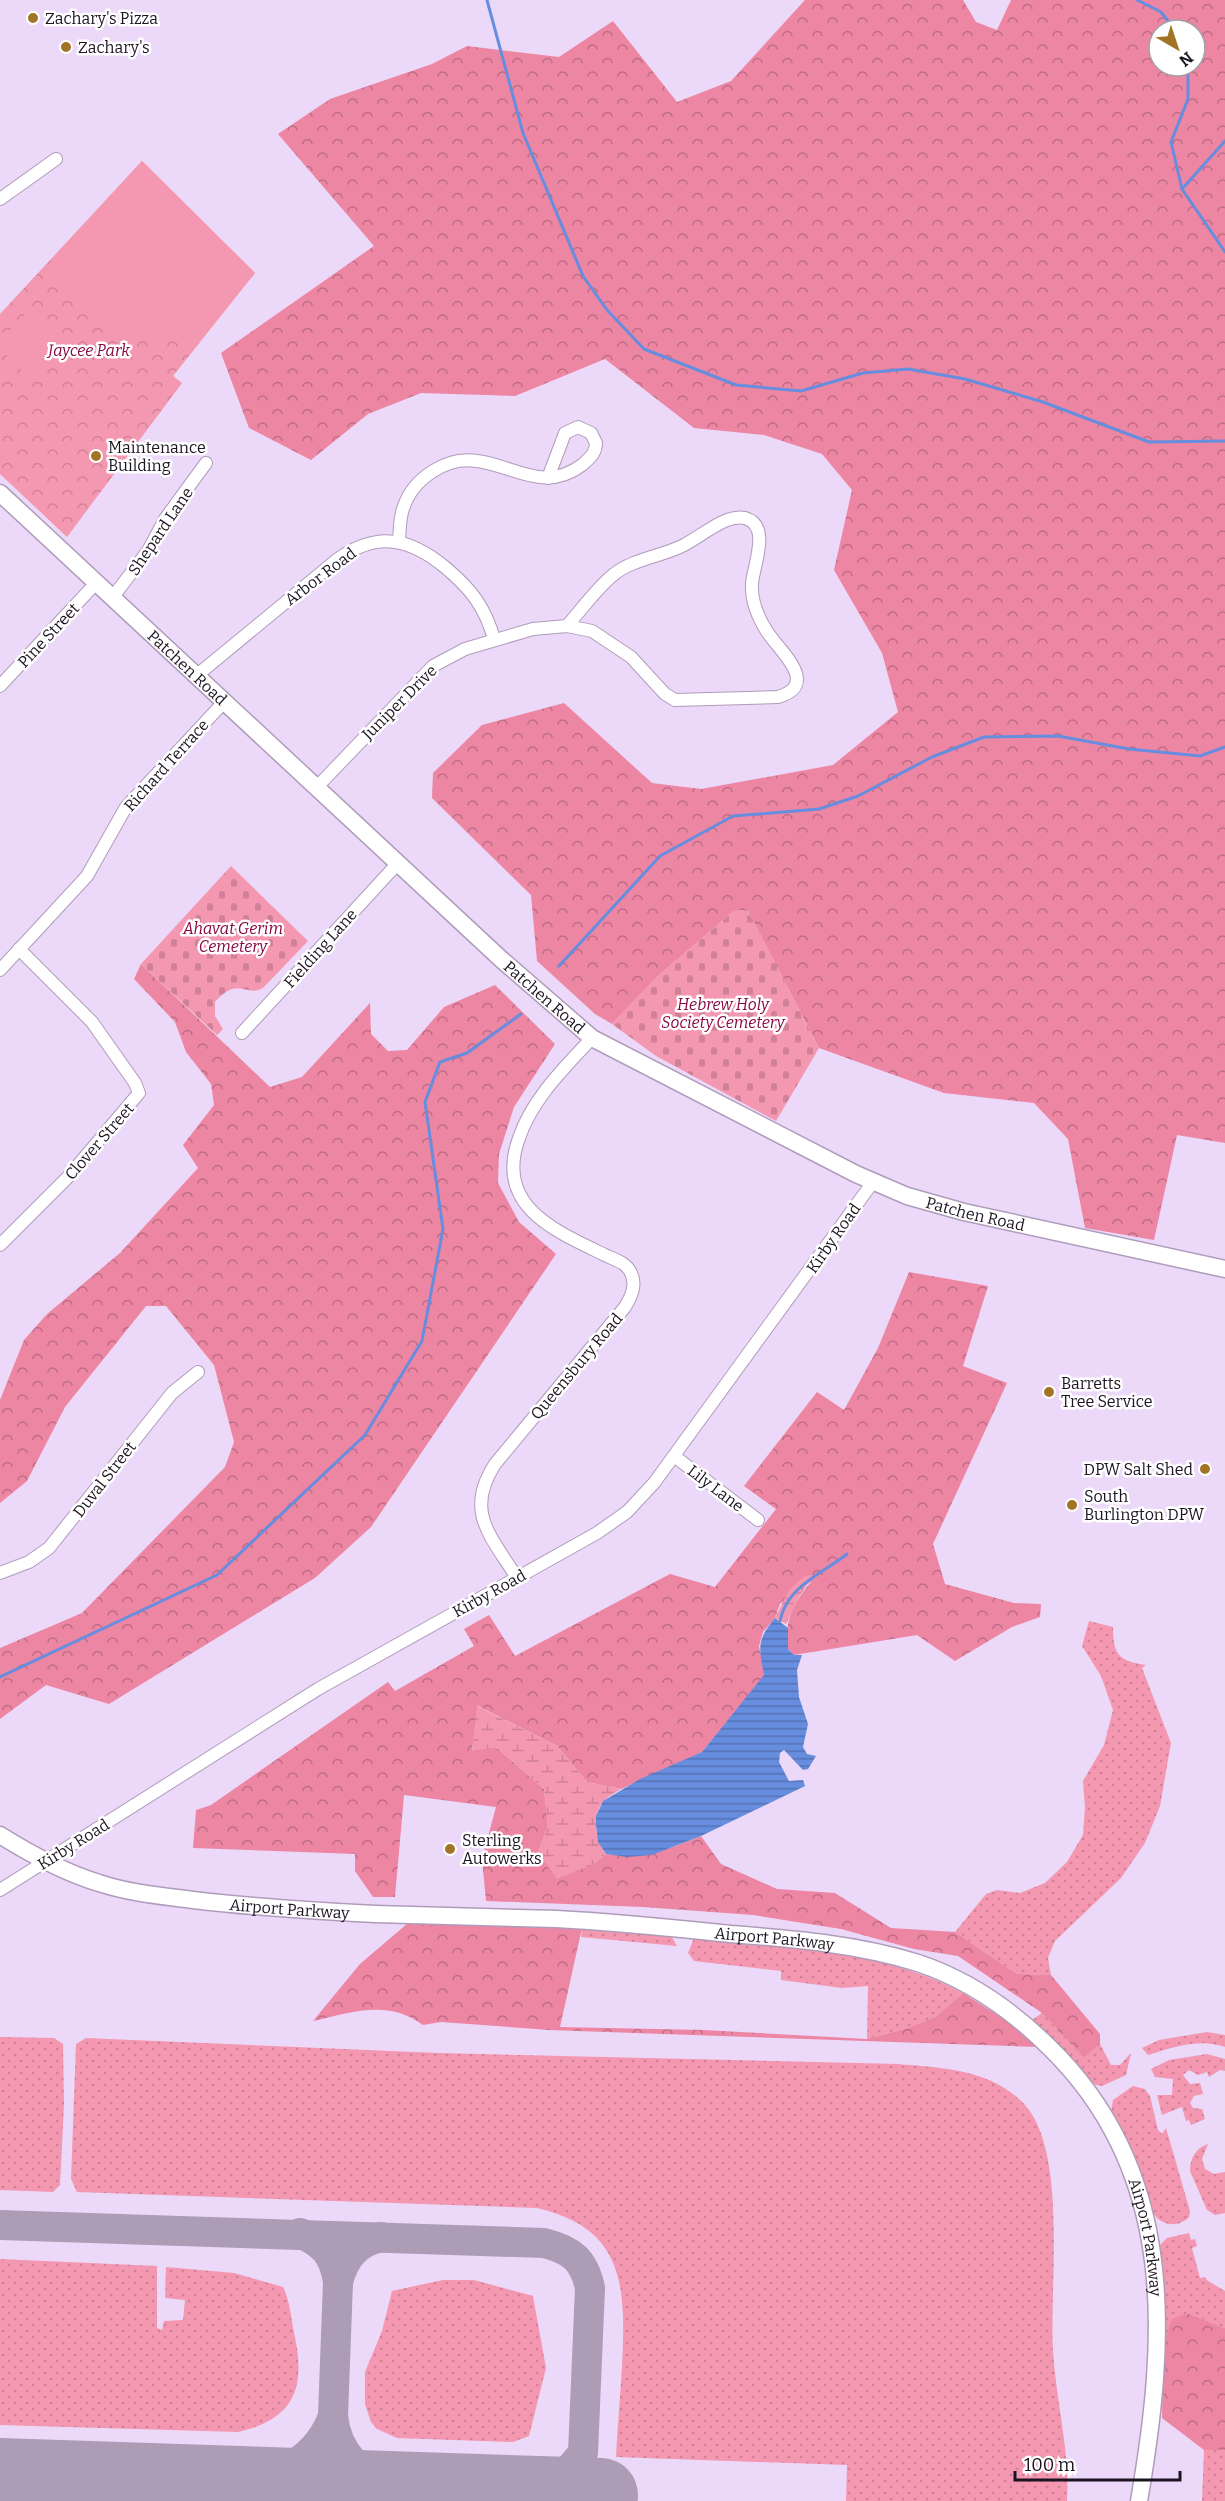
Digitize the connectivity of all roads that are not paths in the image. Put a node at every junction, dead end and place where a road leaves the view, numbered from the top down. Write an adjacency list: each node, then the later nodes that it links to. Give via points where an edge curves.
1 (56, 159): 2 (street)
2 (0, 200)
3 (206, 463): 8 (street, Shepard Lane)
4 (548, 478): 4 (street, via 572,471 592,456 596,443 591,433 578,427 565,433); 6 (street, via 523,476 476,460 443,466 424,478 404,503)
5 (0, 493): 7 (main road, Patchen Road)
6 (399, 542): 10 (street, Arbor Road, via 435,559 470,590 486,613); 11 (street, Arbor Road, via 370,542 348,551)
7 (96, 583): 8 (main road, Patchen Road); 12 (street, Pine Street)
8 (112, 598): 11 (main road, Patchen Road)
9 (567, 626): 9 (street, Juniper Drive, via 592,631 614,644 675,700 778,697 789,692 796,681 794,664 767,632 757,610 752,587 760,537 755,524 744,518 727,520 682,546 627,566 609,579); 10 (street, Juniper Drive, via 533,629)
10 (494, 639): 14 (street, Juniper Drive, via 459,651 433,666)
11 (196, 676): 13 (main road, Patchen Road)
12 (0, 686)
13 (224, 702): 14 (main road, Patchen Road); 16 (street, Richard Terrace, via 126,807 87,876)
14 (316, 788): 15 (main road, Patchen Road)
15 (398, 863): 18 (street, Fielding Lane); 19 (main road, Patchen Road, via 553,1007)
16 (19, 949): 17 (street, Richard Terrace); 21 (street, Clover Street, via 92,1022 139,1093 68,1177)
17 (0, 970)
18 (242, 1033)
19 (592, 1038): 20 (main road, Patchen Road); 27 (street, Queensbury Road, via 552,1083 529,1118 516,1146 514,1175 521,1197 538,1218 624,1264 634,1285 625,1307 502,1455 482,1488 479,1498 483,1519)
20 (873, 1182): 22 (main road, Patchen Road, via 964,1212); 24 (street, Kirby Road)
21 (0, 1245)
22 (1225, 1269)
23 (198, 1372): 26 (street, Duval Street, via 172,1393 49,1548 29,1562)
24 (674, 1456): 25 (street, Lily Lane); 27 (street, Kirby Road, via 640,1498 611,1524)
25 (758, 1520)
26 (0, 1573)
27 (517, 1578): 29 (street, Kirby Road, via 318,1689)
28 (0, 1835): 29 (main road, Airport Parkway)
29 (44, 1862): 30 (street, Kirby Road); 31 (main road, Airport Parkway, via 108,1886 222,1903 332,1912 603,1922 831,1944 919,1964 973,1988 1034,2032 1079,2079 1109,2123 1136,2181 1151,2237 1158,2300 1149,2434)
30 (0, 1890)
31 (1139, 2501)

